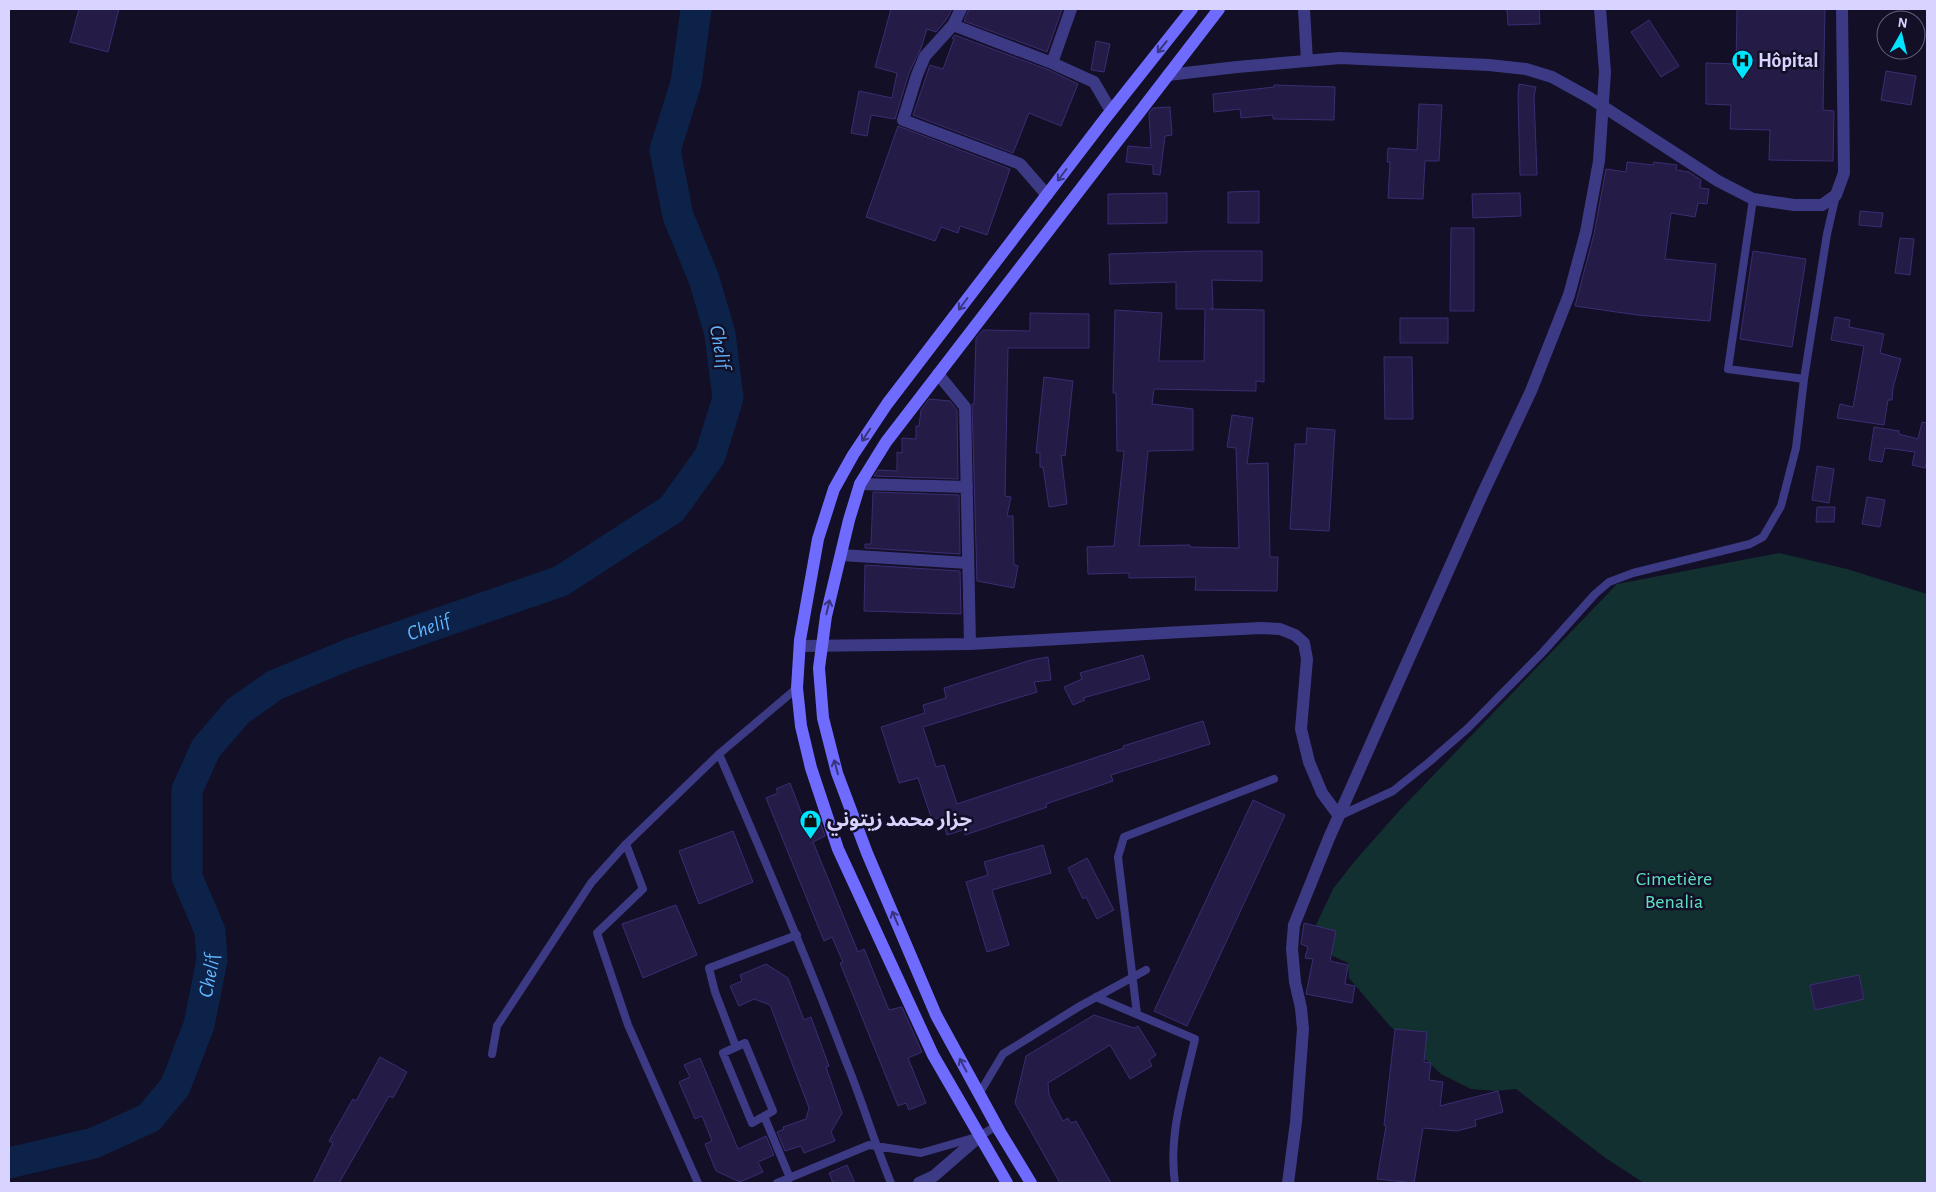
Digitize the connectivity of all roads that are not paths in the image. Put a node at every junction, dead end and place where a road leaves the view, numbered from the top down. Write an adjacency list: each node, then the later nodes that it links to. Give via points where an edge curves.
1 (961, 9): 8 (street)
2 (1071, 9): 10 (street)
3 (1192, 9): 13 (street, one-way to 13)
4 (1219, 9): 11 (street)
5 (1304, 9): 9 (street)
6 (1600, 9): 12 (street, via 1605,72)
7 (1842, 9): 15 (street, via 1844,173)
8 (953, 25): 10 (street); 14 (street, via 925,56 903,120 1020,164)
9 (1306, 61): 11 (street); 12 (street, via 1340,58 1526,69 1552,77)
10 (1052, 63): 13 (street, via 1094,82)
11 (1168, 76): 17 (street)
12 (1603, 106): 16 (street, via 1718,181); 29 (street, via 1599,161 1586,232 1569,294 1531,391)
13 (1111, 111): 14 (street, one-way to 14)
14 (1046, 195): 24 (street, one-way to 24, via 887,404 834,489 818,540)
15 (1836, 195): 16 (street, via 1822,205 1794,205); 18 (lane)
16 (1752, 198): 18 (lane, via 1728,369)
17 (938, 374): 19 (street, via 886,442); 20 (street, via 965,407)
18 (1804, 380): 29 (lane, via 1794,458 1781,506 1763,537 1750,544 1609,582 1468,728 1435,757 1393,791)
19 (860, 484): 20 (street); 21 (street)
20 (966, 487): 22 (street)
21 (841, 555): 22 (street); 25 (street, one-way to 21)
22 (968, 562): 23 (street)
23 (970, 644): 25 (street); 29 (street, via 1261,628 1280,629 1295,635 1304,643 1307,659 1301,730 1309,762 1322,793)
24 (800, 646): 25 (street); 26 (street)
25 (822, 646): 38 (street, one-way to 25, via 936,1015 867,853 837,773 823,718 819,668)
26 (797, 688): 27 (lane); 41 (street, via 809,760 838,848 933,1055)
27 (719, 754): 30 (lane); 31 (lane)
28 (1274, 779): 33 (lane, via 1124,837 1118,857)
29 (1339, 816): 51 (street, via 1294,925 1292,949 1302,1029)
30 (626, 844): 37 (lane, via 591,883 497,1026); 44 (lane, via 643,889 597,933 628,1025)
31 (797, 935): 36 (lane, via 709,968); 42 (lane)
32 (1146, 970): 33 (lane)
33 (1133, 977): 34 (lane); 35 (lane)
34 (1096, 997): 35 (lane); 38 (lane, via 1004,1054)
35 (1137, 1014): 50 (lane, via 1195,1039 1175,1124 1172,1165)
36 (736, 1047): 39 (lane, via 745,1042 773,1111); 39 (lane, via 723,1053 752,1123)
37 (492, 1054)
38 (979, 1094): 40 (street)
39 (764, 1116): 43 (lane)
40 (996, 1126): 41 (lane); 49 (street)
41 (980, 1136): 42 (lane, via 921,1153); 47 (street, via 934,1176); 48 (street)
42 (876, 1146): 43 (lane, via 869,1145); 46 (lane)
43 (790, 1178): 45 (lane)
44 (698, 1183)
45 (777, 1183)
46 (891, 1183)
47 (919, 1183)
48 (1006, 1183)
49 (1031, 1183)
50 (1175, 1183)
51 (1288, 1183)

